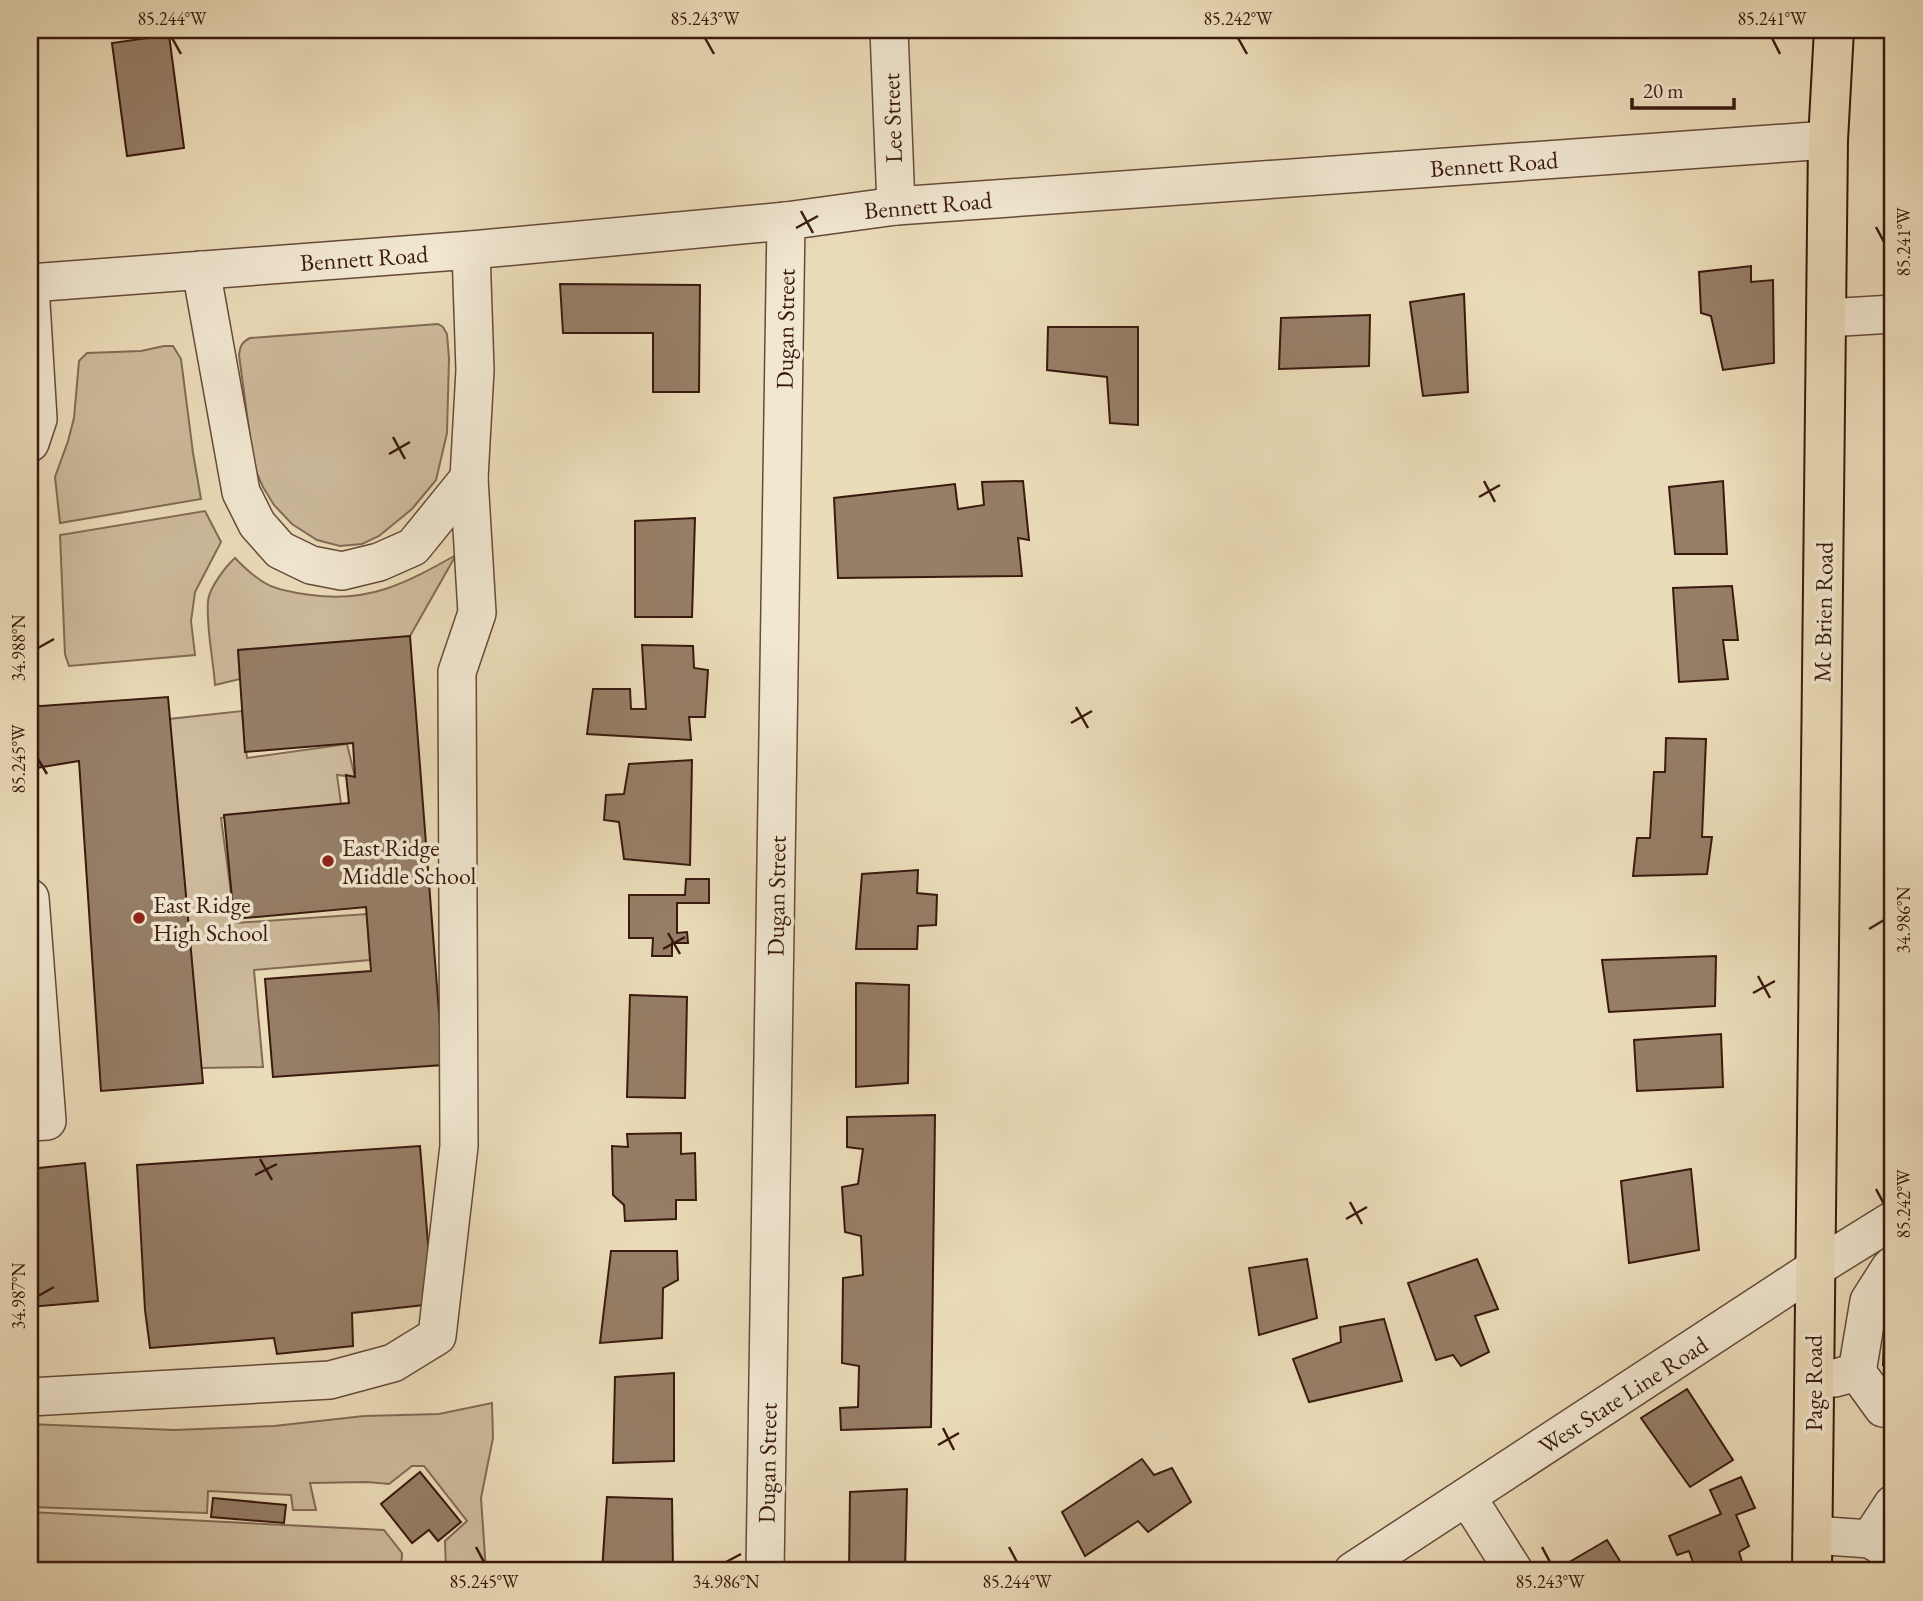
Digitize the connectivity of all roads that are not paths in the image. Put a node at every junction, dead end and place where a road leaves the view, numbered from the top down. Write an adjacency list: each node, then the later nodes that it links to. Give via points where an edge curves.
1 (889, 30): 4 (street, Lee Street)
2 (1835, 30): 3 (main road, Mc Brien Road)
3 (1828, 140): 4 (street, Bennett Road); 10 (main road, Mc Brien Road)
4 (896, 206): 5 (street, Bennett Road)
5 (786, 221): 6 (street, Bennett Road); 27 (street, Dugan Street)
6 (471, 250): 7 (street, Bennett Road); 12 (street, via 475,370)
7 (201, 270): 8 (street, Bennett Road); 12 (street, via 241,492 257,524 280,551 311,565 342,571 379,562 413,547)
8 (30, 285): 11 (street, via 38,419)
9 (1893, 314): 10 (street)
10 (1826, 318): 15 (main road, Mc Brien Road)
11 (30, 443)
12 (469, 478): 21 (street, via 477,613 457,672 459,1146 437,1336 393,1363 330,1380)
13 (30, 898): 14 (street, via 47,1121)
14 (30, 1122)
15 (1817, 1195): 18 (main road, Page Road)
16 (1893, 1220): 18 (street, West State Line Road)
17 (1893, 1265): 19 (street, via 1869,1301)
18 (1814, 1269): 20 (main road, Page Road); 23 (street, West State Line Road)
19 (1857, 1372): 20 (street); 22 (street, via 1883,1408)
20 (1813, 1383): 26 (main road, Page Road)
21 (30, 1397)
22 (1893, 1410)
23 (1467, 1497): 28 (street, West State Line Road); 29 (street)
24 (1893, 1504): 25 (street)
25 (1882, 1546): 26 (street)
26 (1812, 1553)
27 (765, 1571)
28 (1353, 1571)
29 (1514, 1571)

